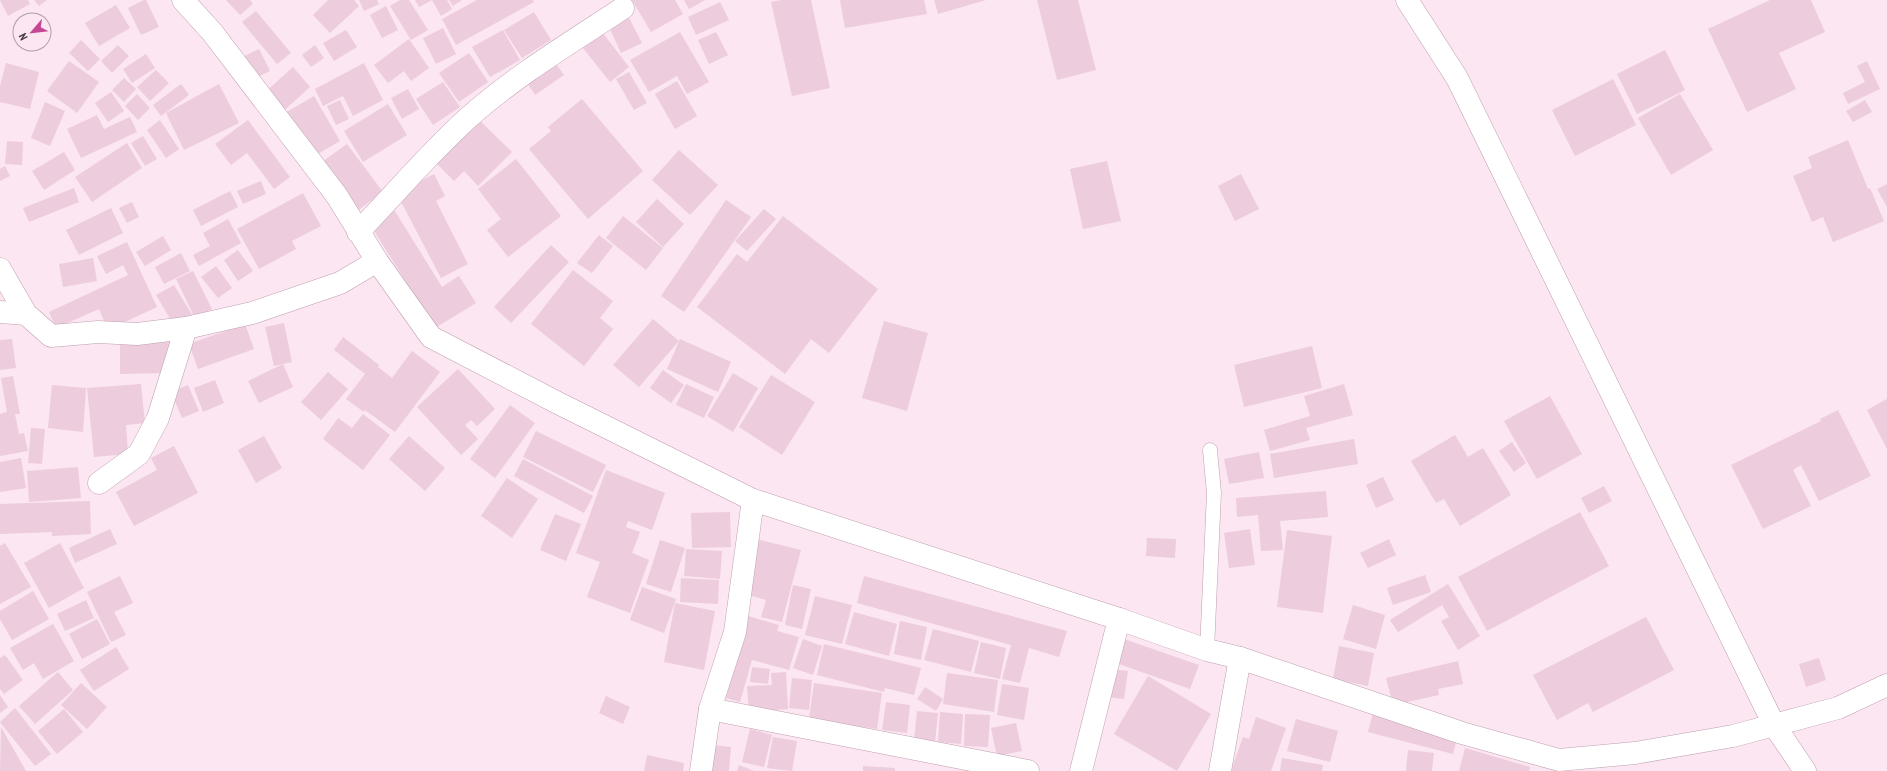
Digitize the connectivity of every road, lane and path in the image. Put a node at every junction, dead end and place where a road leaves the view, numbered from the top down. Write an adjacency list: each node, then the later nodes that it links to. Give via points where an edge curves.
1 (183, 0): 4 (street, via 212,32 327,184)
2 (1407, 0): 18 (street, via 1457,78)
3 (623, 8): 4 (street, via 549,57 480,108 444,140)
4 (358, 232): 5 (street)
5 (377, 261): 9 (street, via 340,283 252,313); 12 (street, via 431,337)
6 (0, 269): 8 (street)
7 (0, 312): 8 (street)
8 (26, 314): 9 (street, via 51,336 98,332 136,334)
9 (186, 328): 11 (street, via 158,418 139,454)
10 (1210, 450): 14 (lane, via 1214,493)
11 (100, 483)
12 (753, 500): 13 (street); 17 (street, via 735,632)
13 (1119, 619): 14 (street); 22 (street)
14 (1207, 650): 15 (street)
15 (1240, 658): 19 (street); 23 (street)
16 (1887, 685): 18 (street, via 1838,708)
17 (710, 710): 20 (street); 21 (street)
18 (1774, 725): 19 (street, via 1733,736); 24 (street)
19 (1558, 765)
20 (701, 771)
21 (1028, 771)
22 (1081, 771)
23 (1220, 771)
24 (1805, 771)

